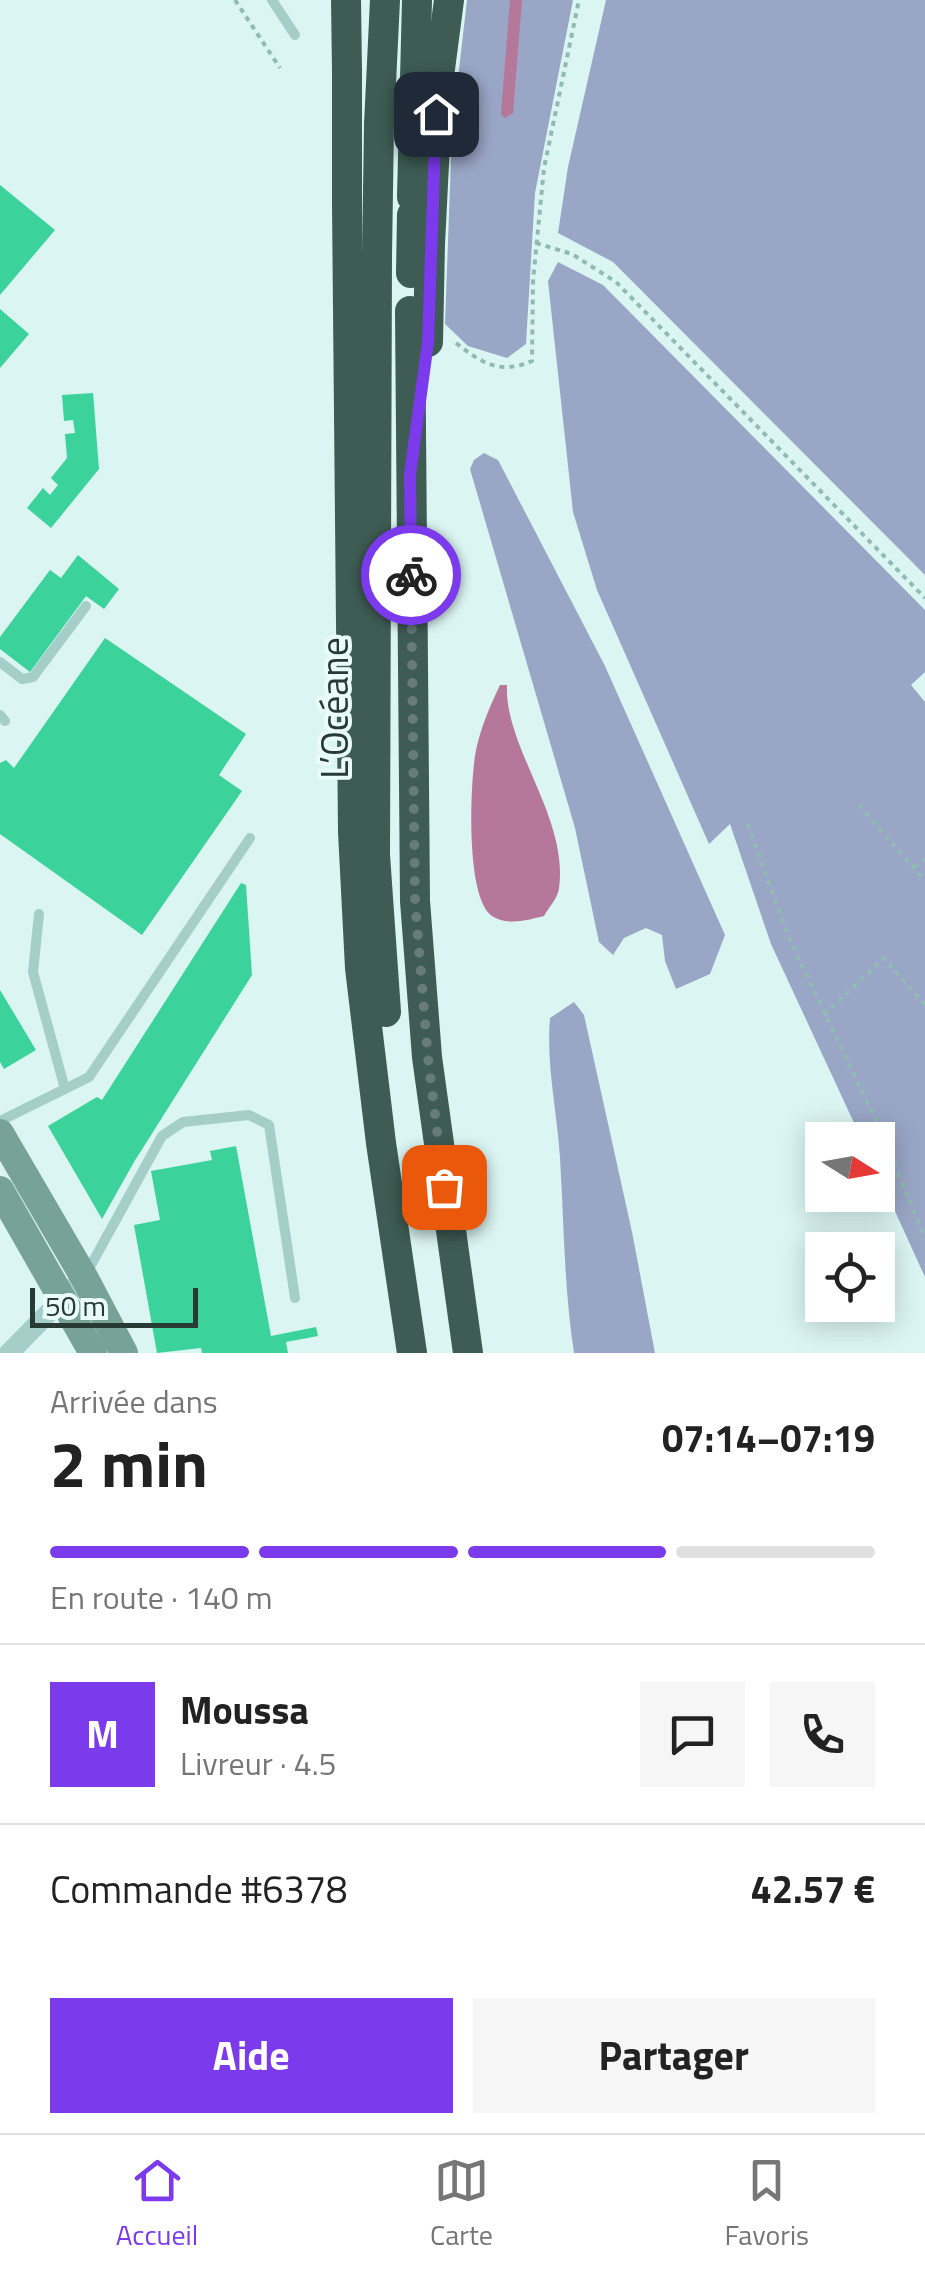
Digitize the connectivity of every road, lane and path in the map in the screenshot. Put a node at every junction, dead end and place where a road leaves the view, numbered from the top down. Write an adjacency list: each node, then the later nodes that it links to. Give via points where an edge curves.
1 (235, 0): 9 (path)
2 (272, 0): 8 (lane)
3 (346, 0): 36 (highway, bridge, via 353,832 381,1143)
4 (385, 0): 37 (highway, L’Océane, bridge, via 376,872 394,1096)
5 (416, 0): 12 (highway, L’Océane, bridge)
6 (450, 0): 11 (highway, bridge, via 438,84 430,244)
7 (579, 0): 10 (path, via 544,168)
8 (295, 36)
9 (280, 68)
10 (536, 242): 11 (path, via 532,361 484,364); 13 (path, via 572,254 616,282)
11 (440, 341): 12 (highway)
12 (410, 475): 38 (highway, L’Océane, via 419,970)
13 (925, 598)
14 (86, 606): 15 (lane, via 33,676 22,679)
15 (0, 662)
16 (859, 805): 20 (path)
17 (748, 824): 24 (path)
18 (250, 838): 25 (lane, via 89,1078)
19 (925, 859): 20 (path)
20 (914, 868): 21 (path)
21 (925, 881)
22 (40, 914): 25 (lane, via 34,972)
23 (925, 1005): 24 (path, via 884,958)
24 (824, 1015): 29 (path)
25 (66, 1088): 26 (lane)
26 (0, 1121)
27 (0, 1132): 30 (main road)
28 (0, 1190): 32 (main road)
29 (925, 1238)
30 (84, 1277): 31 (lane, via 162,1136 183,1122 249,1116 269,1125); 32 (street); 35 (main road)
31 (294, 1298)
32 (62, 1302): 33 (street); 34 (main road)
33 (9, 1353)
34 (93, 1353)
35 (124, 1353)
36 (412, 1353)
37 (430, 1353)
38 (468, 1353)

